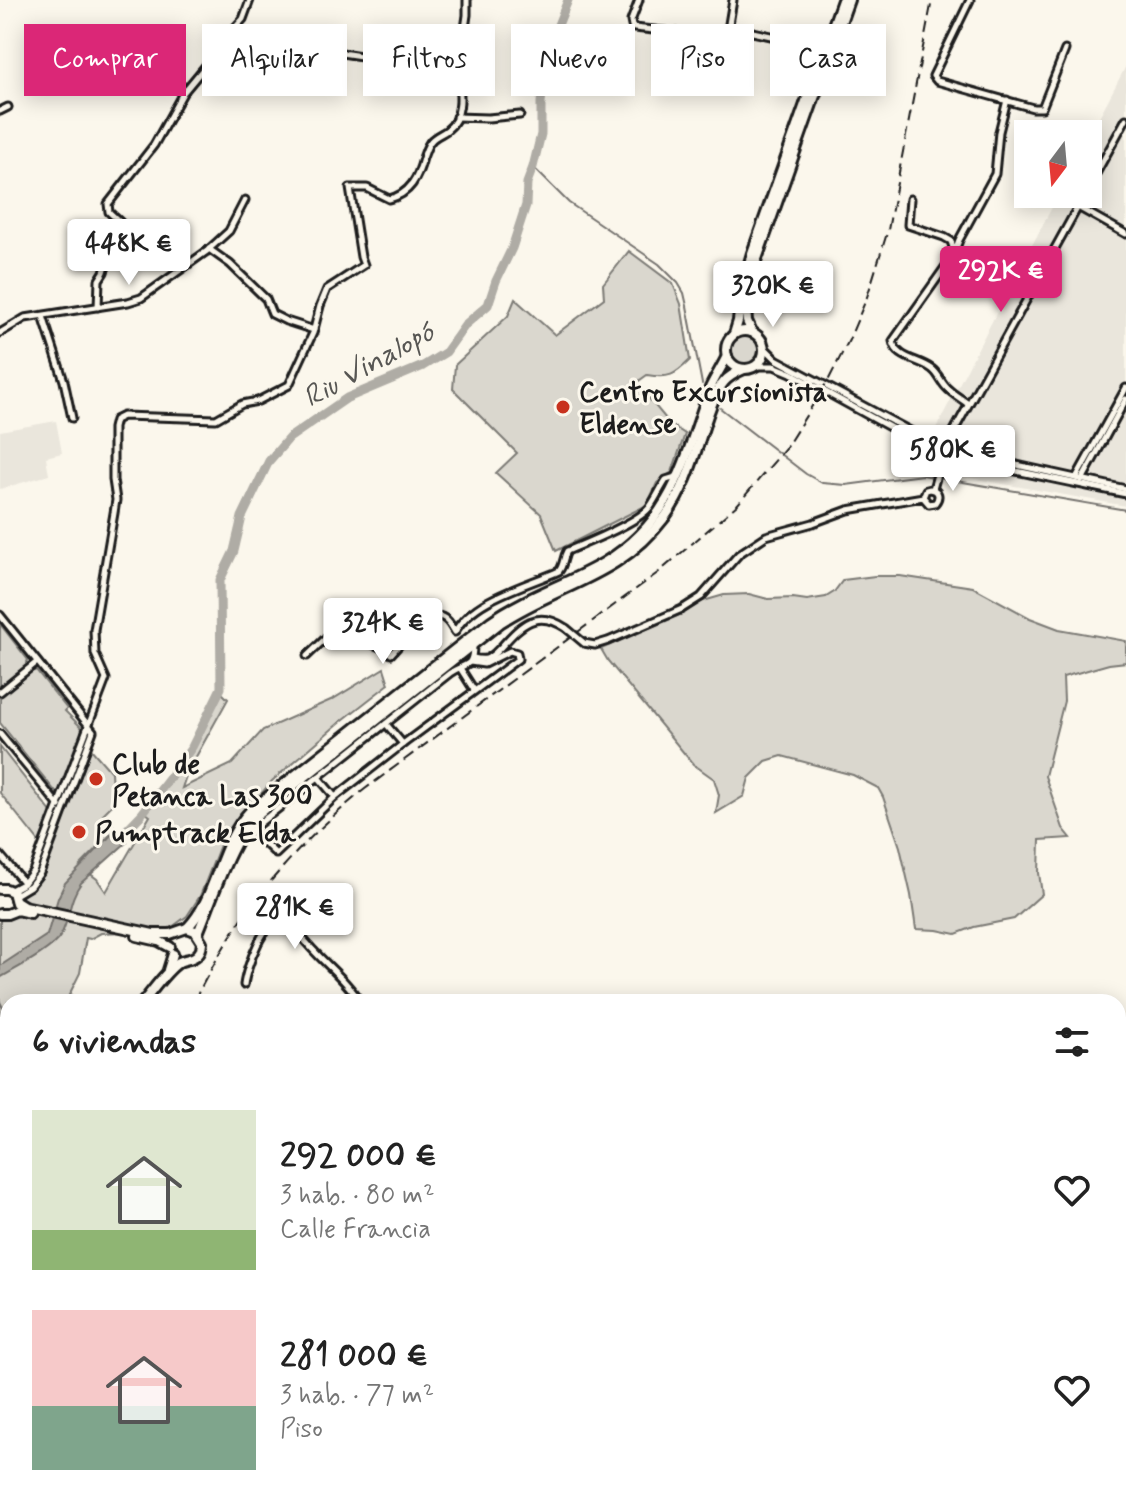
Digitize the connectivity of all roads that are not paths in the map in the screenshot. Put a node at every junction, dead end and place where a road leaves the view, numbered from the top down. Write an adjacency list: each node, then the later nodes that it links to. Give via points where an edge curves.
1 (250, 0): 8 (street)
2 (467, 0): 9 (street)
3 (639, 0): 12 (street, via 632,26)
4 (733, 0): 10 (street)
5 (842, 0): 11 (street)
6 (849, 0): 34 (street, via 756,262 746,308)
7 (970, 0): 17 (street, via 933,76)
8 (238, 24)
9 (466, 24)
10 (729, 24)
11 (833, 24)
12 (651, 30)
13 (1065, 50): 17 (street, via 1042,108)
14 (202, 70): 31 (street, via 108,204 120,222 99,280)
15 (460, 96): 21 (street)
16 (807, 96): 36 (street, via 752,253)
17 (1007, 100): 30 (street, via 995,174)
18 (8, 107): 19 (street)
19 (0, 111)
20 (520, 115): 21 (street)
21 (456, 117): 33 (street, via 450,128 430,141 417,176 399,197 350,188 364,265 327,289)
22 (1126, 119): 23 (street)
23 (1102, 163)
24 (910, 199): 30 (street, via 908,225 951,241)
25 (245, 200): 29 (street, via 229,231)
26 (1077, 208): 42 (street)
27 (1080, 208): 28 (street)
28 (1126, 234)
29 (209, 249): 31 (street, via 141,298); 33 (street, via 266,299 272,314)
30 (954, 252): 42 (street, via 893,345 932,369)
31 (98, 307): 32 (street)
32 (43, 316): 35 (street, via 25,318); 43 (street)
33 (314, 330): 62 (street, via 289,385 258,401 216,419 115,420 116,500 94,630 95,654 106,679)
34 (752, 332): 36 (street); 37 (street)
35 (0, 333)
36 (734, 334): 38 (street)
37 (764, 347): 39 (street, via 761,360); 44 (street, via 776,359)
38 (727, 356): 39 (street, via 733,365); 45 (street)
39 (749, 368): 44 (street, via 767,365 791,373); 51 (street, via 721,385 681,491 633,552 520,611)
40 (1126, 388): 46 (street)
41 (1126, 399): 46 (street)
42 (968, 404): 44 (street)
43 (72, 418)
44 (943, 452): 46 (street); 47 (street)
45 (680, 476): 52 (street, via 666,480 643,514 567,551 559,571 484,603 455,632 447,620 432,616 391,654 343,626); 74 (street, via 654,520 624,550 491,621 250,811 232,835 198,915)
46 (1079, 482): 48 (street)
47 (933, 489): 49 (street); 49 (street, via 938,494 935,503)
48 (1126, 492)
49 (923, 497): 54 (street, bridge, via 848,510 766,536 739,554 701,597 608,641 584,643 556,622 532,620 492,655)
50 (0, 615): 55 (street)
51 (473, 644): 54 (street); 57 (street)
52 (307, 656)
53 (502, 656): 54 (street, via 484,664); 56 (street); 56 (street, via 517,653)
54 (471, 660): 58 (street)
55 (37, 662): 60 (street); 62 (street)
56 (509, 666): 59 (street)
57 (443, 667): 58 (street); 68 (street, via 259,813)
58 (458, 668): 59 (street); 61 (street)
59 (475, 691): 64 (street)
60 (0, 692)
61 (386, 724): 64 (street); 65 (street)
62 (89, 726): 67 (street); 71 (street, via 93,731 40,873)
63 (0, 734): 67 (street)
64 (403, 744): 66 (street)
65 (318, 777): 66 (street); 68 (street)
66 (335, 797): 68 (street, via 276,854)
67 (59, 806): 70 (street)
68 (247, 830): 76 (street)
69 (0, 855): 70 (street)
70 (24, 883): 71 (street)
71 (15, 899): 72 (street, via 12,911); 73 (street)
72 (0, 914)
73 (102, 926): 75 (street); 77 (street, via 159,941)
74 (187, 928): 75 (street); 76 (street)
75 (174, 933): 77 (street)
76 (198, 933): 78 (street, via 200,952)
77 (171, 950): 78 (street); 79 (street)
78 (184, 960): 79 (street)
79 (166, 974): 81 (street)
80 (244, 985): 82 (street, via 246,968 269,925 286,919)
81 (150, 994)
82 (356, 994)
83 (0, 1405): 84 (street)
84 (0, 1422)

